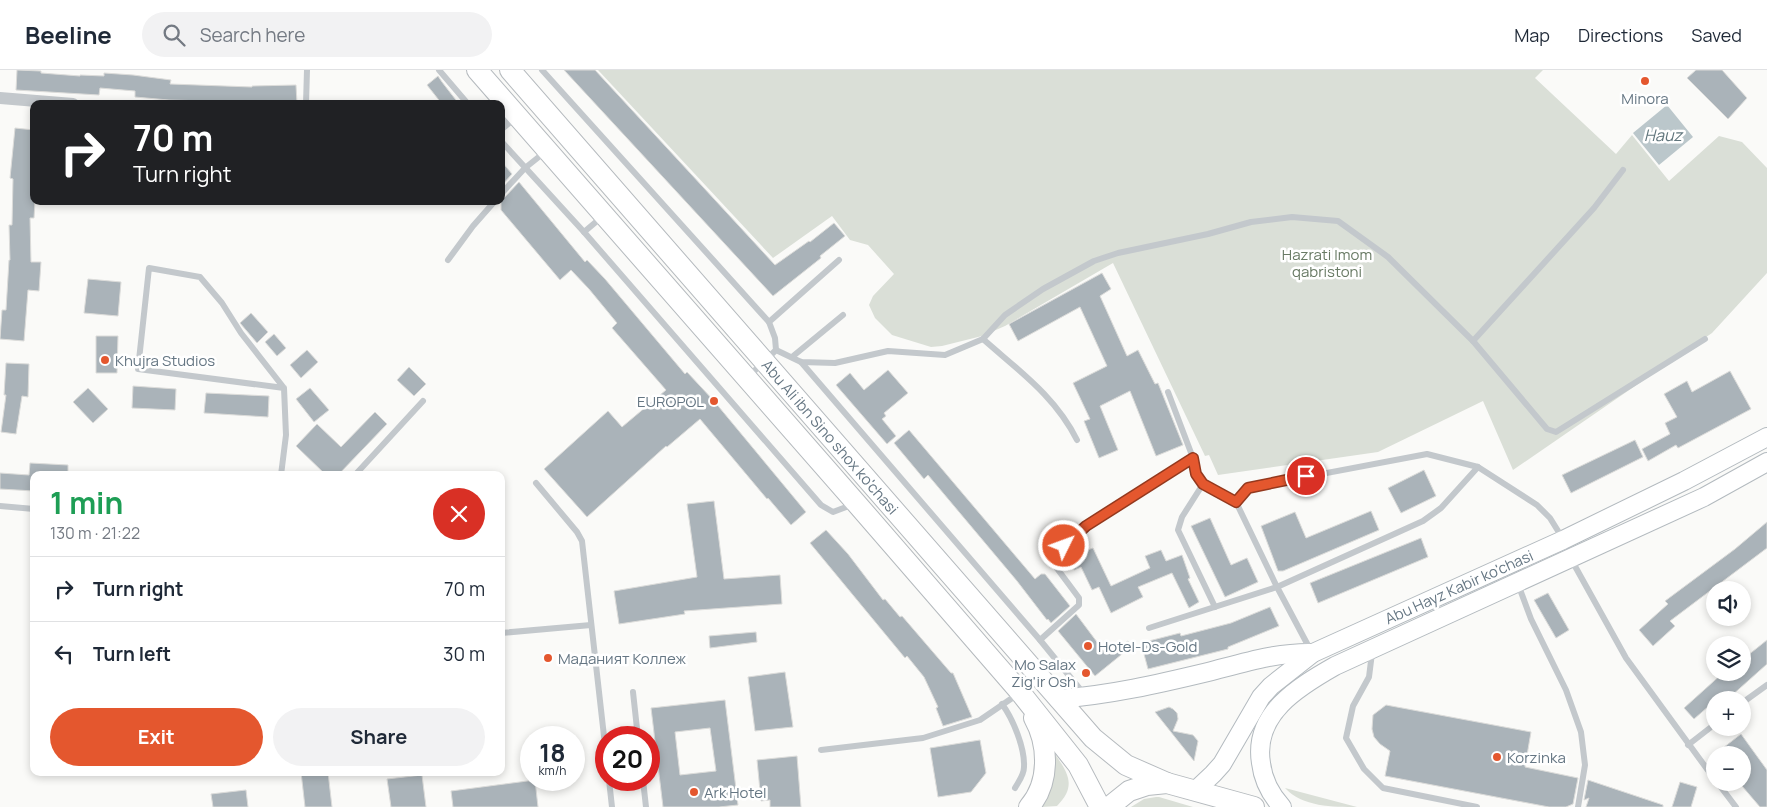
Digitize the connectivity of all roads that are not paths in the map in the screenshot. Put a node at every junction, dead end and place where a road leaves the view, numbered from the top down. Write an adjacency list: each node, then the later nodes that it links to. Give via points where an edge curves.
1 (307, 70): 8 (lane)
2 (439, 70): 9 (lane)
3 (478, 70): 10 (main road, Abu Ali ibn Sino shox ko'chasi)
4 (510, 70): 27 (main road, Abu Ali ibn Sino shox ko'chasi)
5 (542, 70): 23 (lane)
6 (0, 98): 7 (street)
7 (30, 100)
8 (306, 100)
9 (465, 100)
10 (496, 100)
11 (508, 120): 13 (main road, Abu Ali ibn Sino shox ko'chasi)
12 (505, 146): 14 (lane)
13 (548, 151): 14 (lane); 18 (main road, Abu Ali ibn Sino shox ko'chasi)
14 (525, 168): 16 (lane); 19 (lane)
15 (1623, 170): 26 (lane, via 1594,208)
16 (505, 190)
17 (491, 205): 20 (lane)
18 (604, 216): 19 (lane); 30 (main road, Abu Ali ibn Sino shox ko'chasi)
19 (584, 232): 44 (lane, via 821,504 833,512)
20 (448, 260)
21 (839, 260): 23 (lane)
22 (843, 315): 28 (lane)
23 (769, 322): 27 (lane, via 776,338)
24 (984, 339): 26 (lane, via 1005,316 1043,289 1118,252 1251,222 1292,217 1338,221 1388,257); 29 (lane, via 945,355 888,351 835,364); 35 (lane, via 1043,391 1068,422)
25 (1705, 339): 26 (lane, via 1556,432 1547,429)
26 (1473, 341)
27 (771, 356): 28 (lane); 30 (lane); 65 (main road, Abu Ali ibn Sino shox ko'chasi)
28 (792, 357): 29 (lane)
29 (801, 362): 57 (lane)
30 (746, 378): 44 (main road, Abu Ali ibn Sino shox ko'chasi)
31 (284, 388): 31 (lane, via 138,369 149,268 200,277); 39 (lane, via 286,434)
32 (1168, 392): 36 (lane)
33 (423, 401): 40 (lane)
34 (1767, 437): 47 (main road, Abu Hayz Kabir ko'chasi)
35 (1077, 440)
36 (1193, 458): 42 (lane, via 1196,474); 57 (lane, via 1086,526 1053,556 1053,563 1079,598 1079,605)
37 (1767, 462): 48 (main road, Abu Hayz Kabir ko'chasi, via 1704,497)
38 (1478, 467): 43 (lane, via 1427,454 1248,488); 47 (lane, via 1537,505 1550,518); 50 (lane, via 1441,508 1423,521)
39 (281, 471)
40 (359, 471)
41 (536, 483): 54 (lane, via 582,541)
42 (1203, 484): 43 (lane); 52 (lane, via 1182,517 1178,530)
43 (1236, 502): 50 (lane)
44 (857, 504): 62 (main road, Abu Ali ibn Sino shox ko'chasi)
45 (0, 506): 46 (lane)
46 (30, 509)
47 (1563, 540): 51 (main road, Abu Hayz Kabir ko'chasi)
48 (1570, 558): 49 (main road, Abu Hayz Kabir ko'chasi); 70 (lane, via 1626,658)
49 (1517, 583): 53 (main road, Abu Hayz Kabir ko'chasi); 87 (lane, via 1566,690 1581,732 1585,765)
50 (1277, 587): 52 (lane); 59 (lane)
51 (1449, 592): 53 (street, via 1458,599); 59 (main road, Abu Hayz Kabir ko'chasi)
52 (1215, 607): 55 (lane)
53 (1458, 611): 58 (main road, Abu Hayz Kabir ko'chasi)
54 (592, 625): 56 (lane); 67 (lane)
55 (1149, 628)
56 (505, 633)
57 (1040, 640): 63 (lane)
58 (1372, 649): 85 (main road, Abu Hayz Kabir ko'chasi, via 1303,685 1269,719 1259,745 1261,764 1268,788); 86 (lane, via 1369,677 1353,706 1346,738 1364,769 1383,788)
59 (1313, 653): 63 (main road, via 1274,656 1128,691); 75 (main road, Abu Hayz Kabir ko'chasi, via 1261,697 1222,764)
60 (1767, 685): 64 (lane)
61 (634, 692): 68 (lane)
62 (1020, 692): 66 (lane); 81 (main road, via 1039,728 1045,756 1041,786); 82 (main road, Abu Ali ibn Sino shox ko'chasi, via 1078,765)
63 (1087, 697): 65 (main road)
64 (1751, 697)
65 (1058, 699): 73 (main road, Abu Ali ibn Sino shox ko'chasi, via 1117,759 1136,771)
66 (1002, 704): 71 (lane, via 980,720 923,738); 74 (lane, via 1016,728 1023,757 1022,777)
67 (603, 726)
68 (637, 726)
69 (1706, 731): 70 (lane)
70 (1688, 745): 72 (lane)
71 (821, 750)
72 (1706, 768)
73 (1167, 783): 75 (main road); 83 (main road, via 1129,791)
74 (1015, 788)
75 (1196, 790): 84 (main road)
76 (610, 791): 79 (lane)
77 (644, 791): 80 (lane)
78 (1724, 791): 88 (lane)
79 (612, 807)
80 (646, 807)
81 (1029, 807)
82 (1100, 807)
83 (1109, 807)
84 (1254, 807)
85 (1282, 807)
86 (1477, 807)
87 (1578, 807)
88 (1736, 807)

